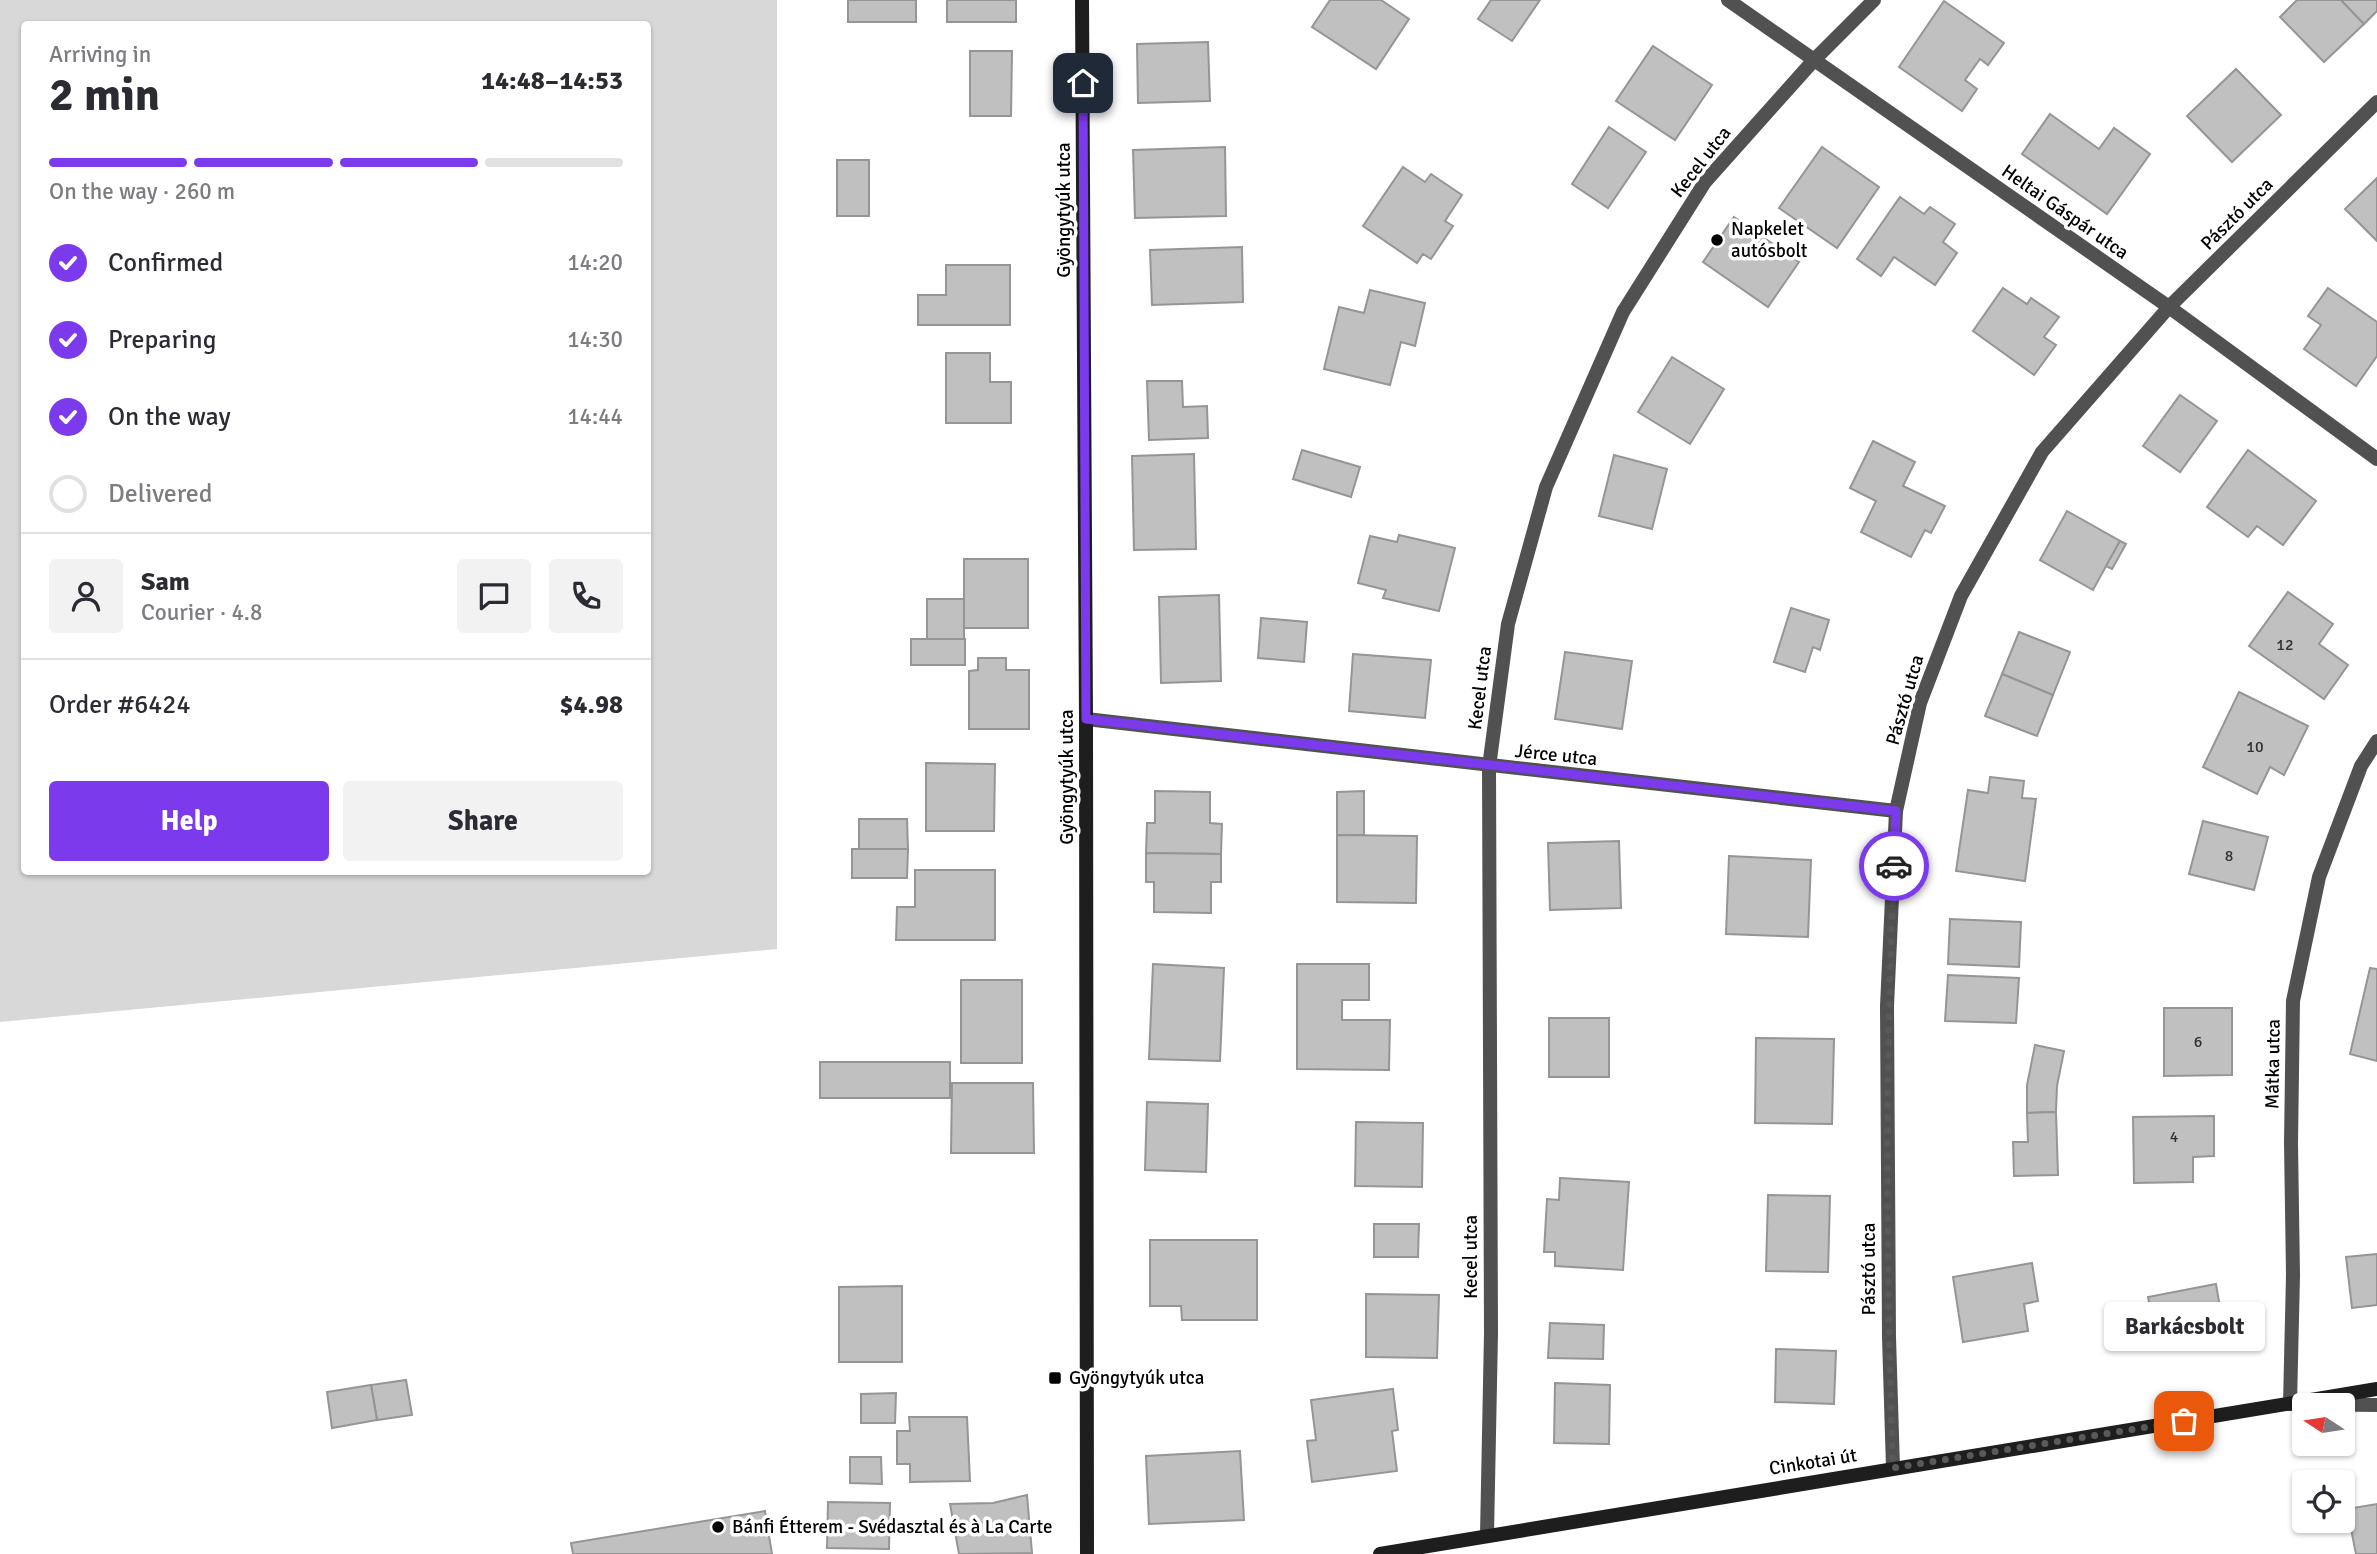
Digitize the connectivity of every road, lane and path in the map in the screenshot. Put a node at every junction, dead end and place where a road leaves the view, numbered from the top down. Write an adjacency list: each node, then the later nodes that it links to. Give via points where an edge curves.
1 (1083, 0): 8 (street, Gyöngytyúk utca)
2 (1728, 0): 4 (street, Heltai Gáspár utca)
3 (1874, 0): 4 (street, Kecel utca)
4 (1814, 60): 6 (street, Heltai Gáspár utca); 10 (street, Kecel utca, via 1704,182 1623,312 1546,487 1508,624)
5 (2377, 102): 6 (street, Pásztó utca)
6 (2169, 307): 7 (street, Heltai Gáspár utca); 11 (street, Pásztó utca, via 2042,452 1961,596 1920,703)
7 (2377, 459)
8 (1086, 719): 10 (street, Jérce utca); 17 (street, Gyöngytyúk utca)
9 (2377, 741): 13 (street, Mátka utca, via 2361,766 2319,877 2293,1001)
10 (1489, 767): 11 (street, Jérce utca); 16 (street, Kecel utca)
11 (1896, 811): 15 (street, Pásztó utca, via 1888,1006)
12 (2377, 1389): 13 (street, Cinkotai út)
13 (2290, 1404): 14 (street); 15 (street, Cinkotai út)
14 (2377, 1405)
15 (1893, 1468): 16 (street, Cinkotai út)
16 (1487, 1535): 18 (street, Cinkotai út)
17 (1087, 1554)
18 (1380, 1554)

